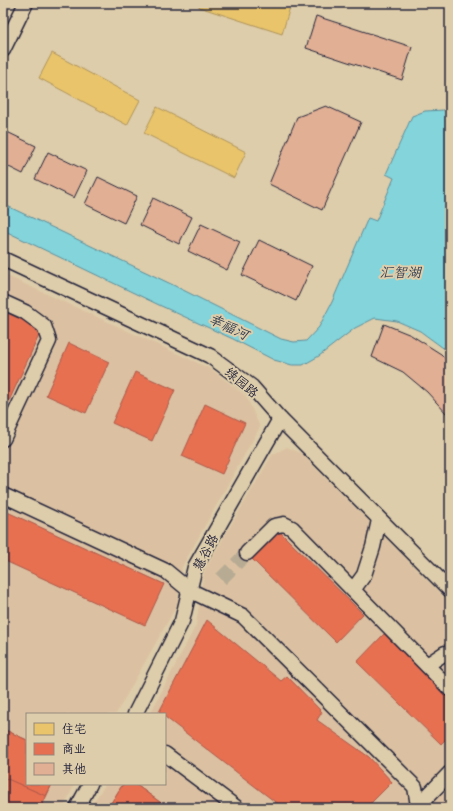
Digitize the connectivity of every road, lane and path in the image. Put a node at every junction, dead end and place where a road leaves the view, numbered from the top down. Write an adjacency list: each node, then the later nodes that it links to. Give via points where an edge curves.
1 (26, 3): 2 (street)
2 (3, 50)
3 (3, 259): 5 (street, 绿园路, via 210,356 252,387)
4 (3, 302): 6 (street, via 25,312 44,326 49,341)
5 (280, 419): 8 (street, 绿园路); 10 (street, 慧谷路, via 195,567)
6 (3, 439)
7 (3, 495): 10 (street, via 166,571)
8 (379, 520): 11 (street, via 364,575); 12 (street, 绿园路)
9 (246, 553): 11 (street, via 274,526 284,524 292,528)
10 (189, 590): 16 (street, 慧谷路, via 182,621); 20 (street, via 243,616 415,787)
11 (353, 590): 14 (street)
12 (450, 590)
13 (450, 652): 14 (street)
14 (427, 665): 15 (street)
15 (450, 689)
16 (136, 713)
17 (166, 755): 22 (street)
18 (450, 773): 20 (street)
19 (89, 785): 21 (street)
20 (418, 807)
21 (76, 808)
22 (237, 808)

